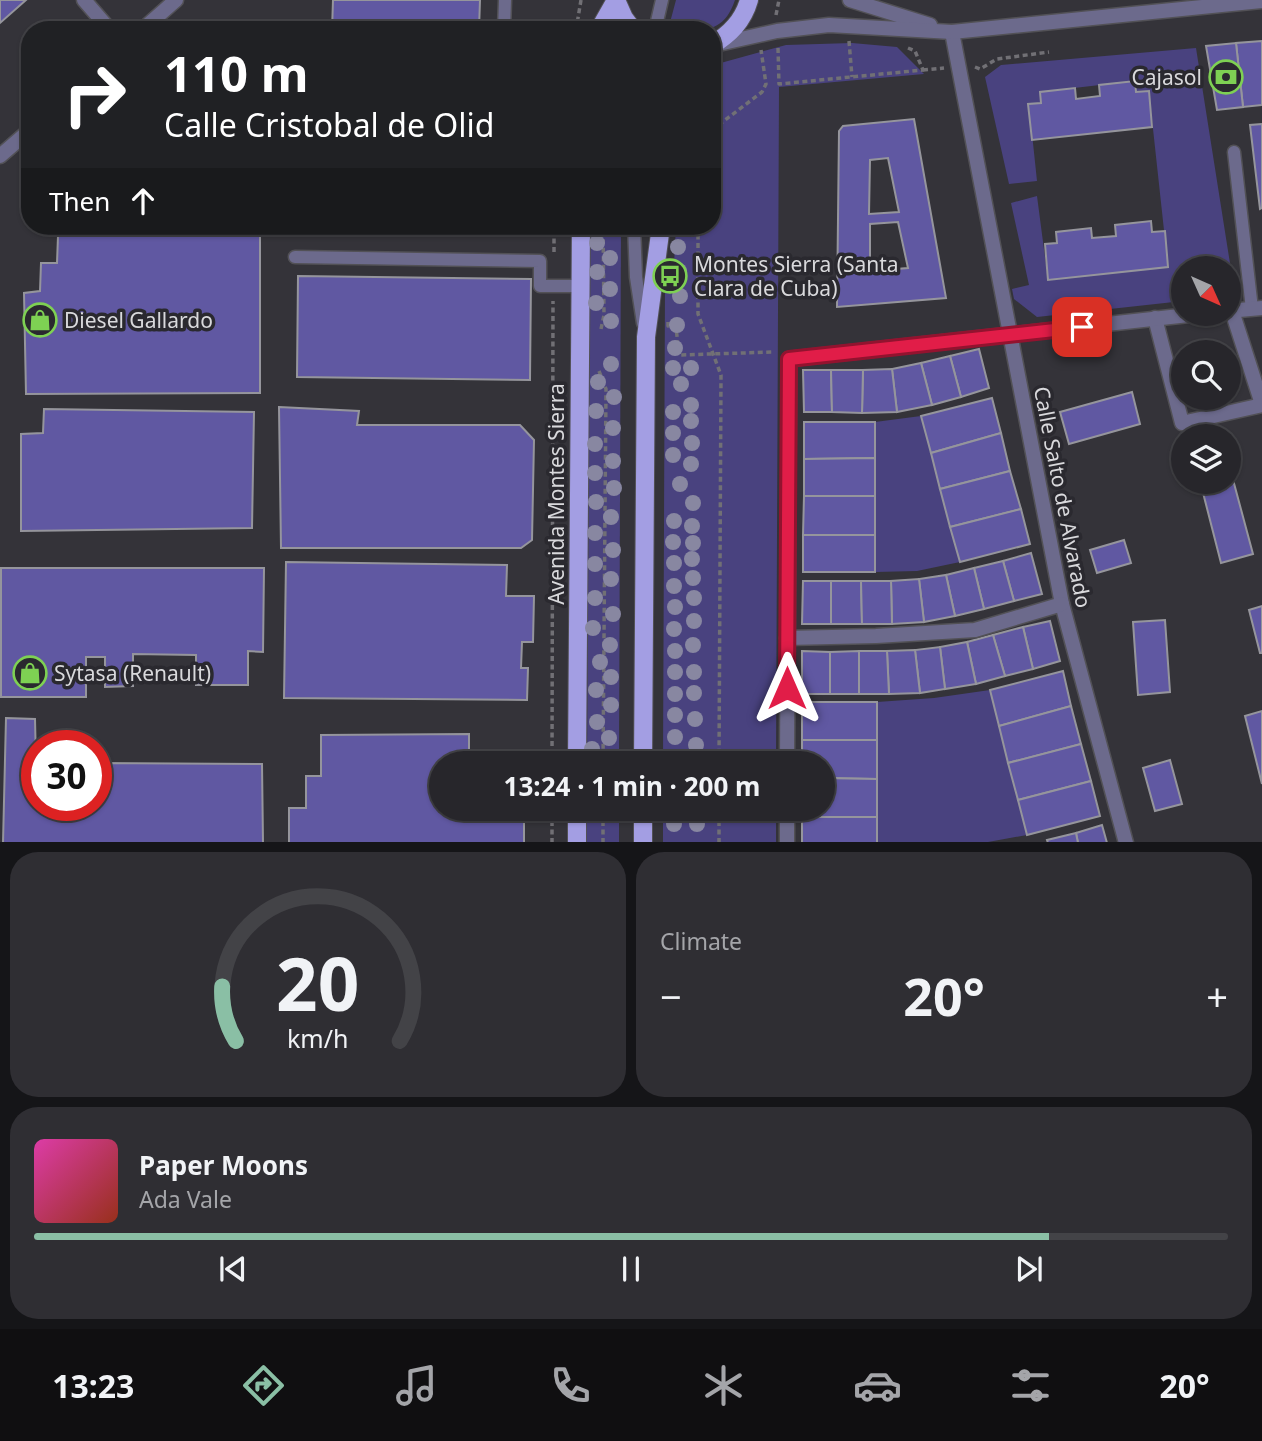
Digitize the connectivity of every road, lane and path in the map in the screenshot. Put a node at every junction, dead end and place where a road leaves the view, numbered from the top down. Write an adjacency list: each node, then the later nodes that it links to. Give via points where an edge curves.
1 (84, 0): 12 (street)
2 (176, 0): 13 (street)
3 (505, 0): 14 (lane)
4 (581, 0): 15 (path)
5 (616, 0): 16 (main road); 17 (main road)
6 (662, 0): 18 (lane)
7 (749, 0): 21 (main road, via 738,24)
8 (779, 0): 11 (path)
9 (850, 0): 19 (street)
10 (1262, 1): 19 (street)
11 (776, 20)
12 (102, 21)
13 (152, 21)
14 (505, 21)
15 (578, 21)
16 (604, 21)
17 (626, 21)
18 (657, 21)
19 (952, 32): 24 (street, via 829,25); 28 (street, Calle Salto de Alvarado)
20 (849, 39): 22 (path); 23 (path); 30 (path)
21 (721, 40)
22 (837, 40)
23 (859, 40)
24 (721, 43)
25 (898, 44): 29 (path, via 915,51)
26 (750, 51): 30 (path, via 778,44 779,84)
27 (1049, 52): 28 (path, via 997,59 980,69 970,64)
28 (957, 66): 29 (path); 52 (street, Calle Salto de Alvarado)
29 (923, 70): 30 (path)
30 (852, 77)
31 (762, 92): 32 (path)
32 (721, 124)
33 (21, 139): 35 (street)
34 (1234, 152): 46 (lane)
35 (1, 158)
36 (555, 235): 42 (path)
37 (581, 235): 45 (main road, Avenida Montes Sierra)
38 (603, 235): 51 (path, via 604,315)
39 (634, 235): 53 (lane)
40 (660, 235): 53 (main road)
41 (698, 235): 54 (path, via 698,314)
42 (554, 254)
43 (296, 257): 44 (lane, via 540,261 540,286)
44 (554, 286): 45 (lane); 60 (path)
45 (580, 286): 61 (main road, Avenida Montes Sierra)
46 (1257, 308)
47 (669, 312): 54 (path, via 668,326 677,327 679,355)
48 (1171, 316): 49 (street)
49 (1155, 318): 52 (street); 57 (street, via 1182,424)
50 (1235, 326): 57 (street)
51 (598, 335)
52 (1010, 335): 55 (street); 58 (street, Calle Salto de Alvarado)
53 (646, 337): 63 (main road)
54 (713, 354): 55 (path, via 773,352); 64 (path, via 721,375)
55 (789, 359): 59 (street)
56 (598, 363): 62 (path, via 606,388)
57 (1262, 405)
58 (1062, 604): 59 (street, via 975,630); 78 (street, Calle Salto de Alvarado)
59 (787, 638): 65 (street)
60 (552, 751)
61 (577, 751)
62 (603, 751)
63 (643, 751)
64 (719, 751)
65 (787, 751)
66 (552, 821): 72 (path)
67 (577, 821): 73 (main road)
68 (603, 821): 74 (path)
69 (643, 821): 75 (main road)
70 (719, 821): 76 (path)
71 (787, 821): 77 (street)
72 (552, 842)
73 (577, 842)
74 (603, 842)
75 (643, 842)
76 (719, 842)
77 (787, 842)
78 (1126, 842)

